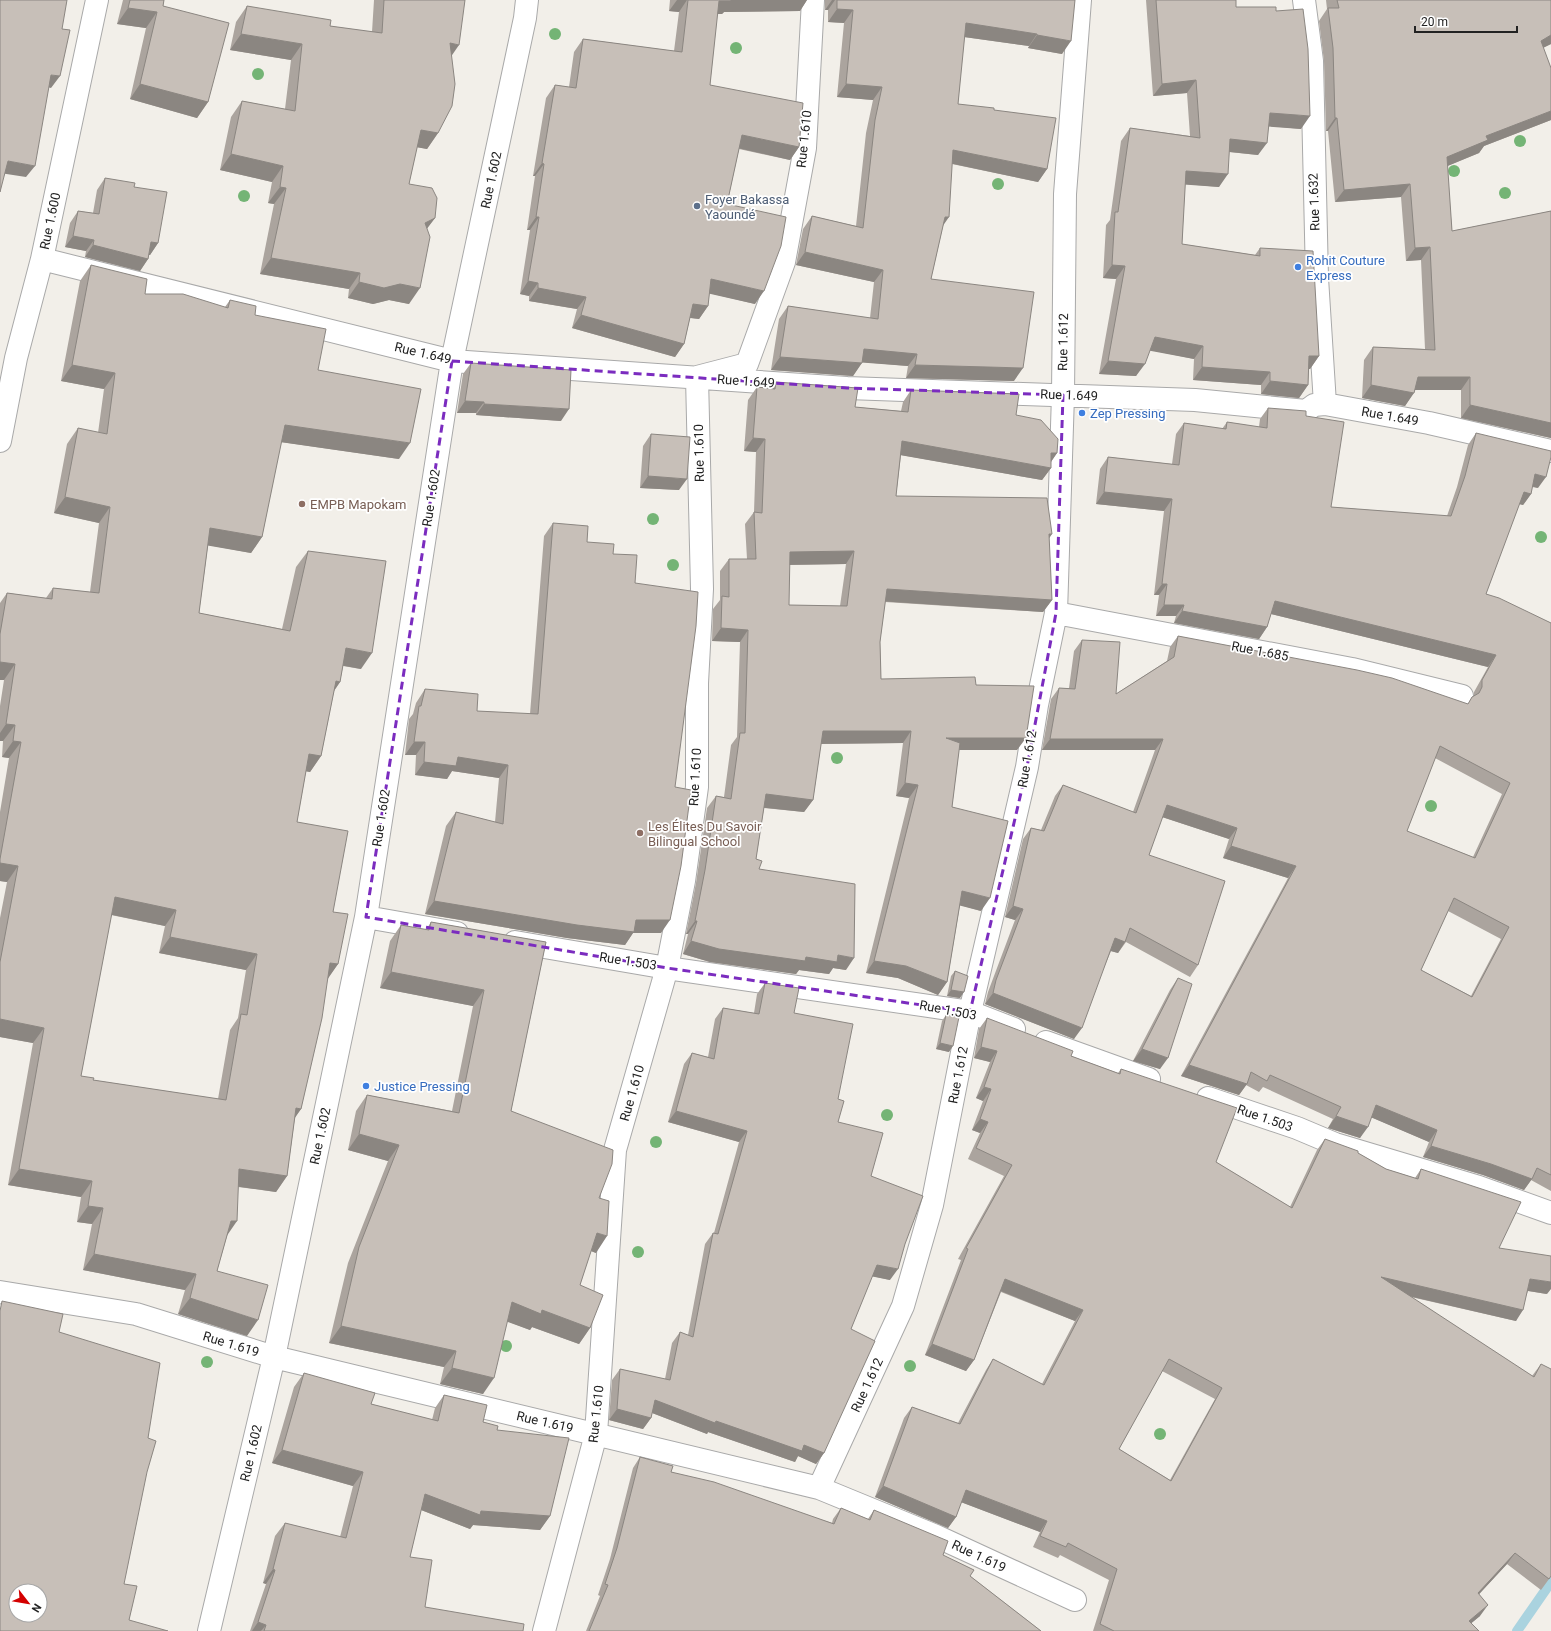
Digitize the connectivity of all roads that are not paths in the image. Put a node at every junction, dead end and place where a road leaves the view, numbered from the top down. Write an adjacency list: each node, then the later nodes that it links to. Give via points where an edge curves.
1 (97, 0): 6 (street, Rue 1.600)
2 (527, 0): 8 (street, Rue 1.602)
3 (813, 0): 9 (street, Rue 1.610, via 805,148 784,262 747,364)
4 (1080, 0): 10 (street, Rue 1.612, via 1065,194)
5 (1304, 0): 11 (street, Rue 1.632, via 1312,61 1316,278)
6 (42, 259): 7 (street, Rue 1.600); 8 (street, Rue 1.649)
7 (8, 356): 12 (street, Rue 1.600)
8 (452, 361): 9 (street, Rue 1.649); 16 (street, Rue 1.602)
9 (697, 377): 10 (street, Rue 1.649, via 847,388); 19 (street, Rue 1.610, via 702,589 697,683 697,787 684,881)
10 (1063, 395): 11 (street, Rue 1.649, via 1195,400 1306,411 1314,405); 14 (street, Rue 1.612)
11 (1325, 404): 13 (street, Rue 1.649, via 1429,423)
12 (0, 441)
13 (1551, 451)
14 (1056, 613): 15 (street, Rue 1.685, via 1352,669); 20 (street, Rue 1.612, via 1027,767)
15 (1462, 696)
16 (366, 917): 17 (street); 25 (street, Rue 1.602)
17 (474, 935)
18 (497, 939): 19 (street, Rue 1.503)
19 (668, 968): 20 (street, Rue 1.503); 26 (street, Rue 1.610, via 615,1150)
20 (970, 1012): 21 (street, Rue 1.503, via 1056,1046); 27 (street, Rue 1.612, via 932,1204 903,1306)
21 (1169, 1085)
22 (1191, 1093): 23 (street, Rue 1.503, via 1297,1128 1335,1144 1478,1187)
23 (1551, 1213)
24 (0, 1292): 25 (street, Rue 1.619, via 136,1314)
25 (274, 1357): 26 (street, Rue 1.619); 29 (street, Rue 1.602)
26 (596, 1434): 27 (street, Rue 1.619); 30 (street, Rue 1.610)
27 (819, 1488): 28 (street, Rue 1.619, via 936,1536)
28 (1075, 1600)
29 (209, 1631)
30 (544, 1631)

